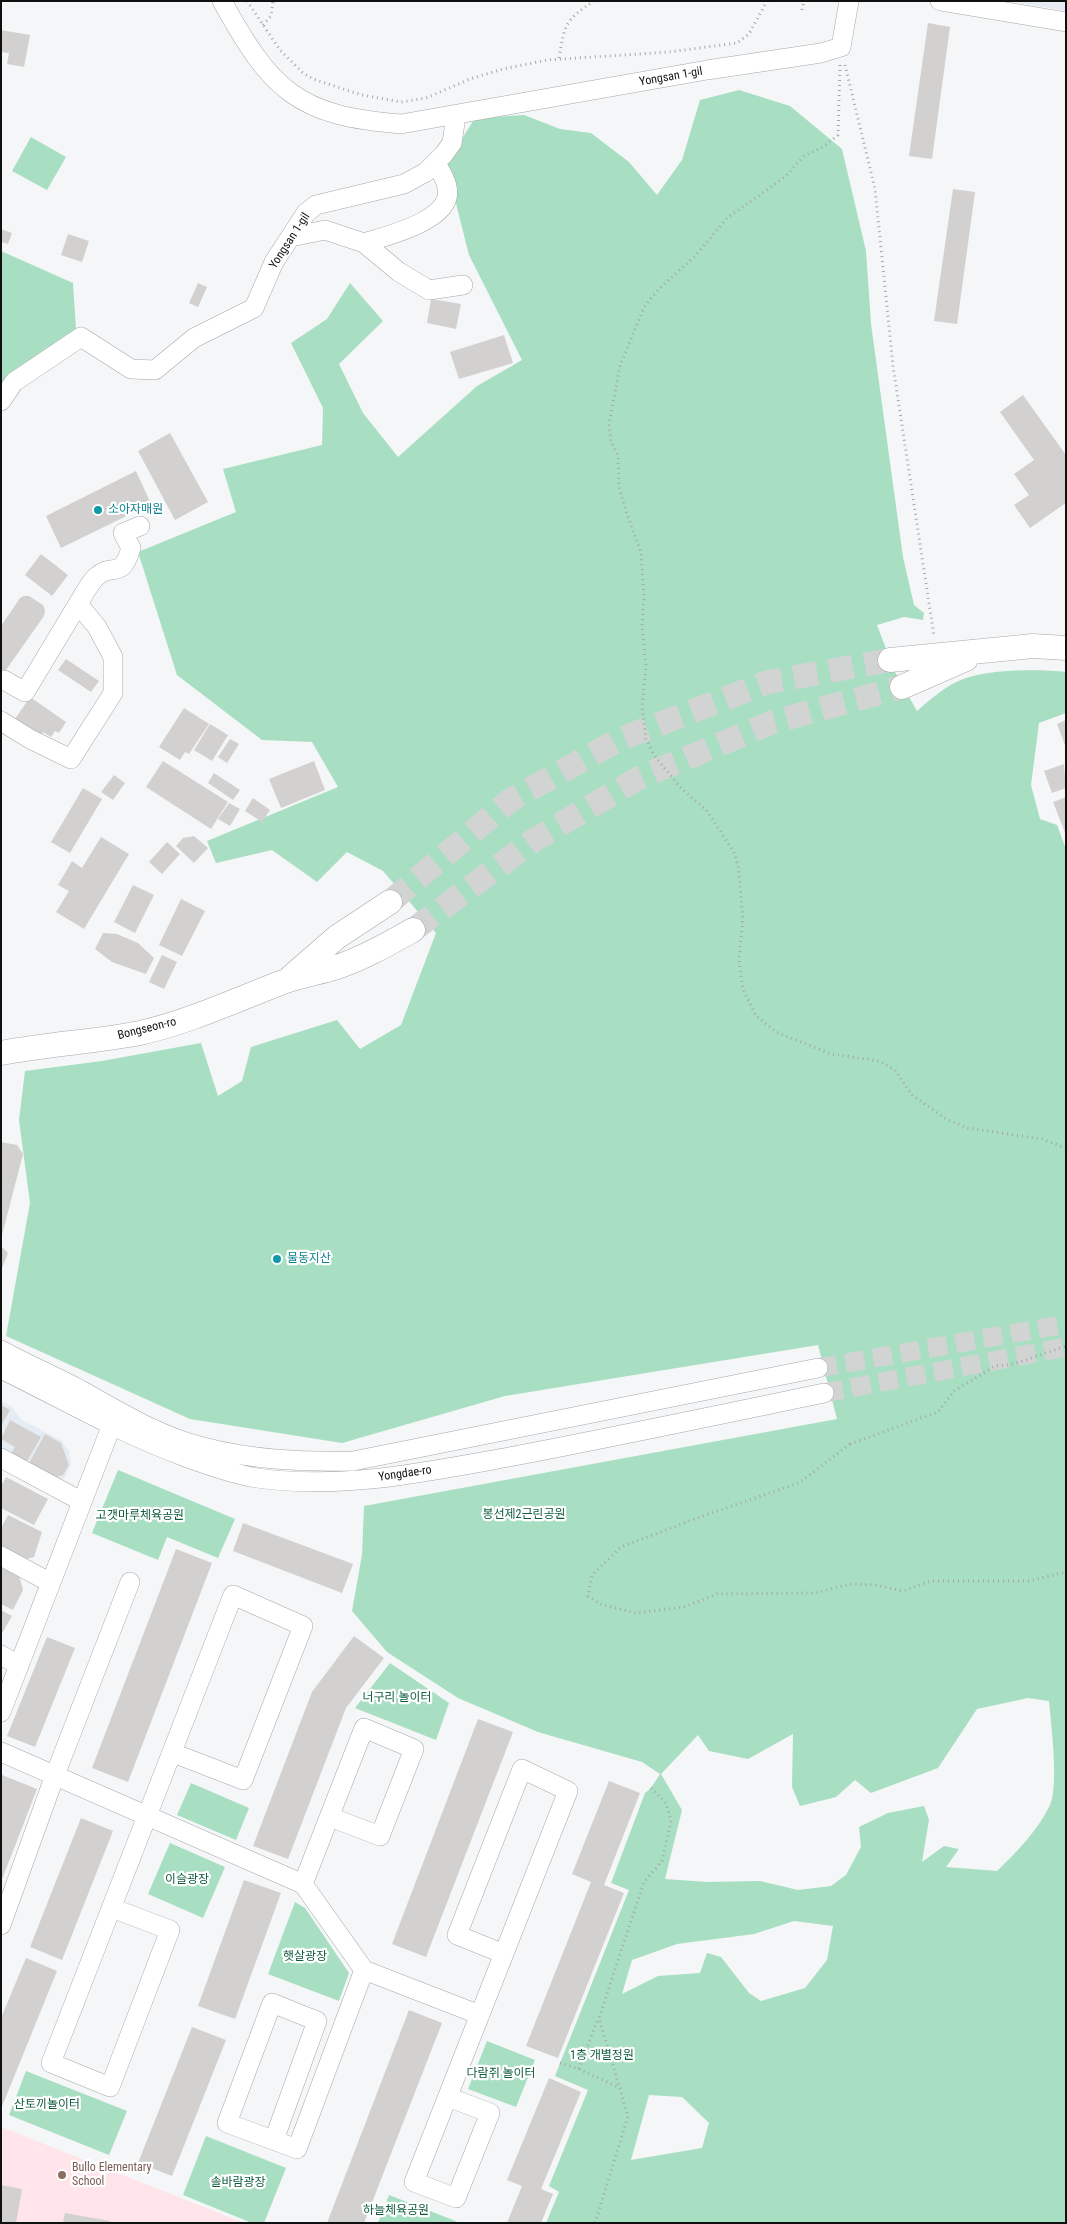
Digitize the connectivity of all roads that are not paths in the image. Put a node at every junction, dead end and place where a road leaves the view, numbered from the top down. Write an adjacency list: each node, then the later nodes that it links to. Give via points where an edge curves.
1 (222, 1): 5 (street, Yongsan 1-gil, via 256,60 287,92 312,107 360,121 401,124)
2 (849, 1): 5 (street, Yongsan 1-gil, via 841,47 821,53)
3 (940, 1): 4 (street)
4 (1066, 22)
5 (456, 116): 6 (street, Yongsan 1-gil, via 452,143)
6 (436, 162): 7 (street, Yongsan 1-gil, via 426,172 404,184 316,206 306,213); 8 (street, via 448,188 444,206 420,225)
7 (291, 237): 8 (street, via 325,230); 10 (street, Yongsan 1-gil, via 274,262 254,308 194,338 154,370 131,369 81,336 14,382)
8 (364, 243): 9 (street, via 399,272 430,290)
9 (463, 284)
10 (1, 400)
11 (140, 526): 12 (street, via 123,533 131,548 126,563 120,569 96,577)
12 (78, 604): 16 (street, via 25,692); 18 (street, via 97,626 113,657 113,693 71,759)
13 (1066, 648): 14 (main road, via 1033,646)
14 (979, 653): 15 (main road); 17 (main road)
15 (890, 660)
16 (4, 680)
17 (902, 686)
18 (1, 721)
19 (390, 902): 21 (main road, via 337,937)
20 (413, 930): 21 (main road, via 344,964)
21 (286, 981): 22 (main road, Bongseon-ro, via 202,1014 141,1033)
22 (1, 1053)
23 (1, 1350): 24 (street, Yongdae-ro, via 138,1422 201,1447 256,1458 307,1462 353,1460)
24 (818, 1368)
25 (1, 1369): 27 (street, Yongdae-ro)
26 (824, 1393): 27 (street, Yongdae-ro, via 578,1444 359,1481 256,1478 206,1465)
27 (111, 1427): 29 (street)
28 (1, 1458): 29 (street)
29 (81, 1501): 32 (street)
30 (1, 1556): 32 (street)
31 (130, 1582): 38 (street)
32 (51, 1583): 34 (street)
33 (1, 1656): 34 (street)
34 (18, 1665): 35 (street)
35 (1, 1712)
36 (1, 1752): 38 (street)
37 (173, 1753): 37 (street, via 233,1595 303,1626 243,1780); 39 (street)
38 (55, 1775): 39 (street); 43 (street)
39 (148, 1816): 41 (street); 42 (street)
40 (330, 1817): 40 (street, via 364,1728 414,1749 380,1836); 41 (street)
41 (303, 1884): 45 (street)
42 (112, 1908): 42 (street, via 51,2063 110,2087 170,1930)
43 (1, 1925)
44 (504, 1954): 44 (street, via 568,1791 522,1769 457,1935); 46 (street)
45 (364, 1970): 46 (street); 48 (street, via 297,2149)
46 (480, 2015): 47 (street)
47 (448, 2097): 47 (street, via 414,2182 456,2198 490,2113)
48 (274, 2140): 48 (street, via 227,2122 272,2003 317,2021)

